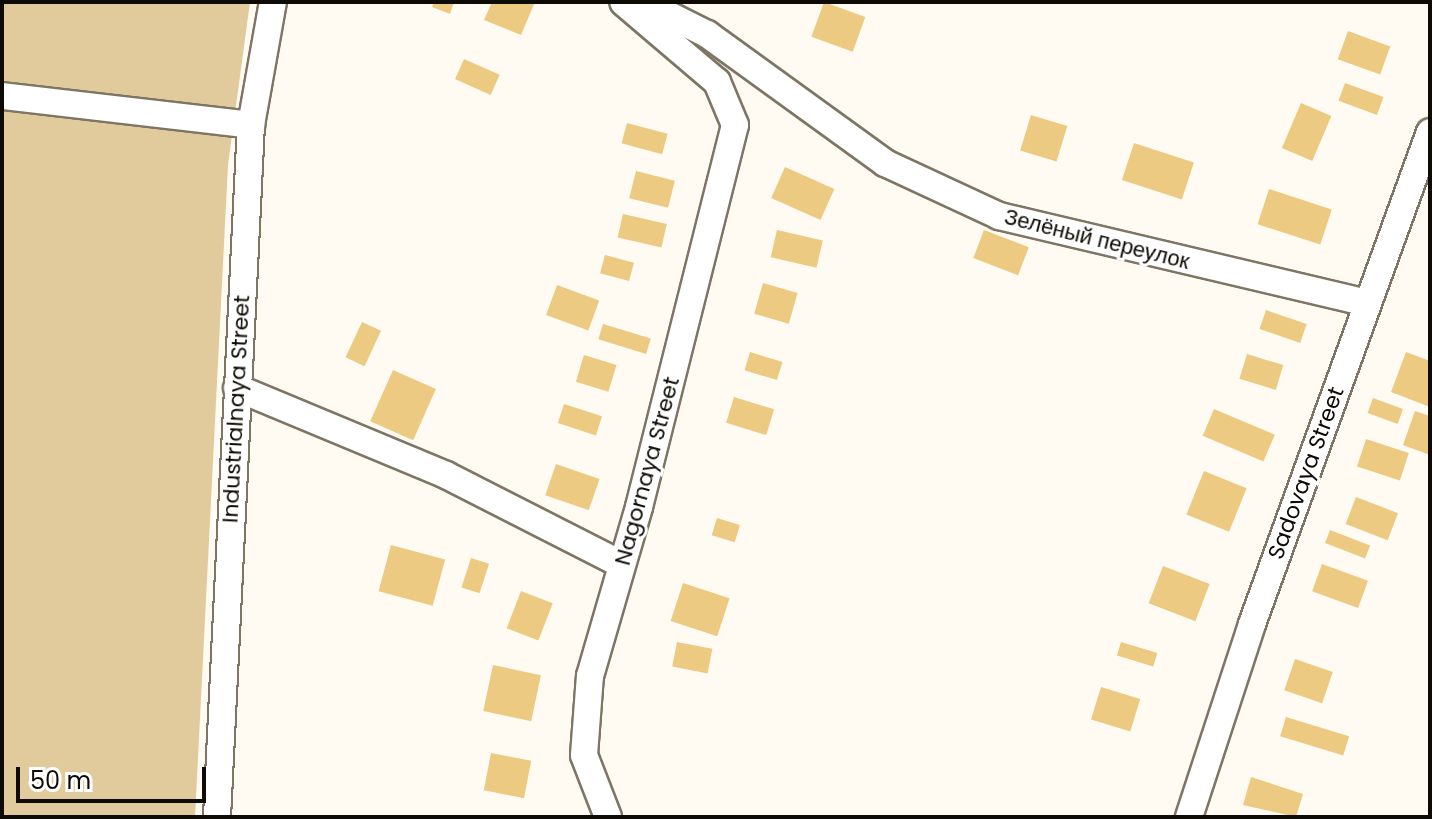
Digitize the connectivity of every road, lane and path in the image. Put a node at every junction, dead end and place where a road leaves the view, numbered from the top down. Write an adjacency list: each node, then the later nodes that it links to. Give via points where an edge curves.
1 (273, 2): 5 (street, Industrialnaya Street)
2 (623, 2): 9 (street, Nagornaya Street, via 717,82 735,125)
3 (643, 2): 7 (street, Зелёный переулок, via 707,34 885,163 999,216)
4 (2, 96): 5 (street)
5 (251, 125): 8 (street, Industrialnaya Street)
6 (1430, 132): 7 (street, Sadovaya Street)
7 (1366, 303): 12 (street, Sadovaya Street)
8 (237, 388): 9 (street, via 446,475); 10 (street, Industrialnaya Street)
9 (621, 564): 11 (street, Nagornaya Street, via 590,676 584,755)
10 (217, 817)
11 (608, 817)
12 (1189, 817)

